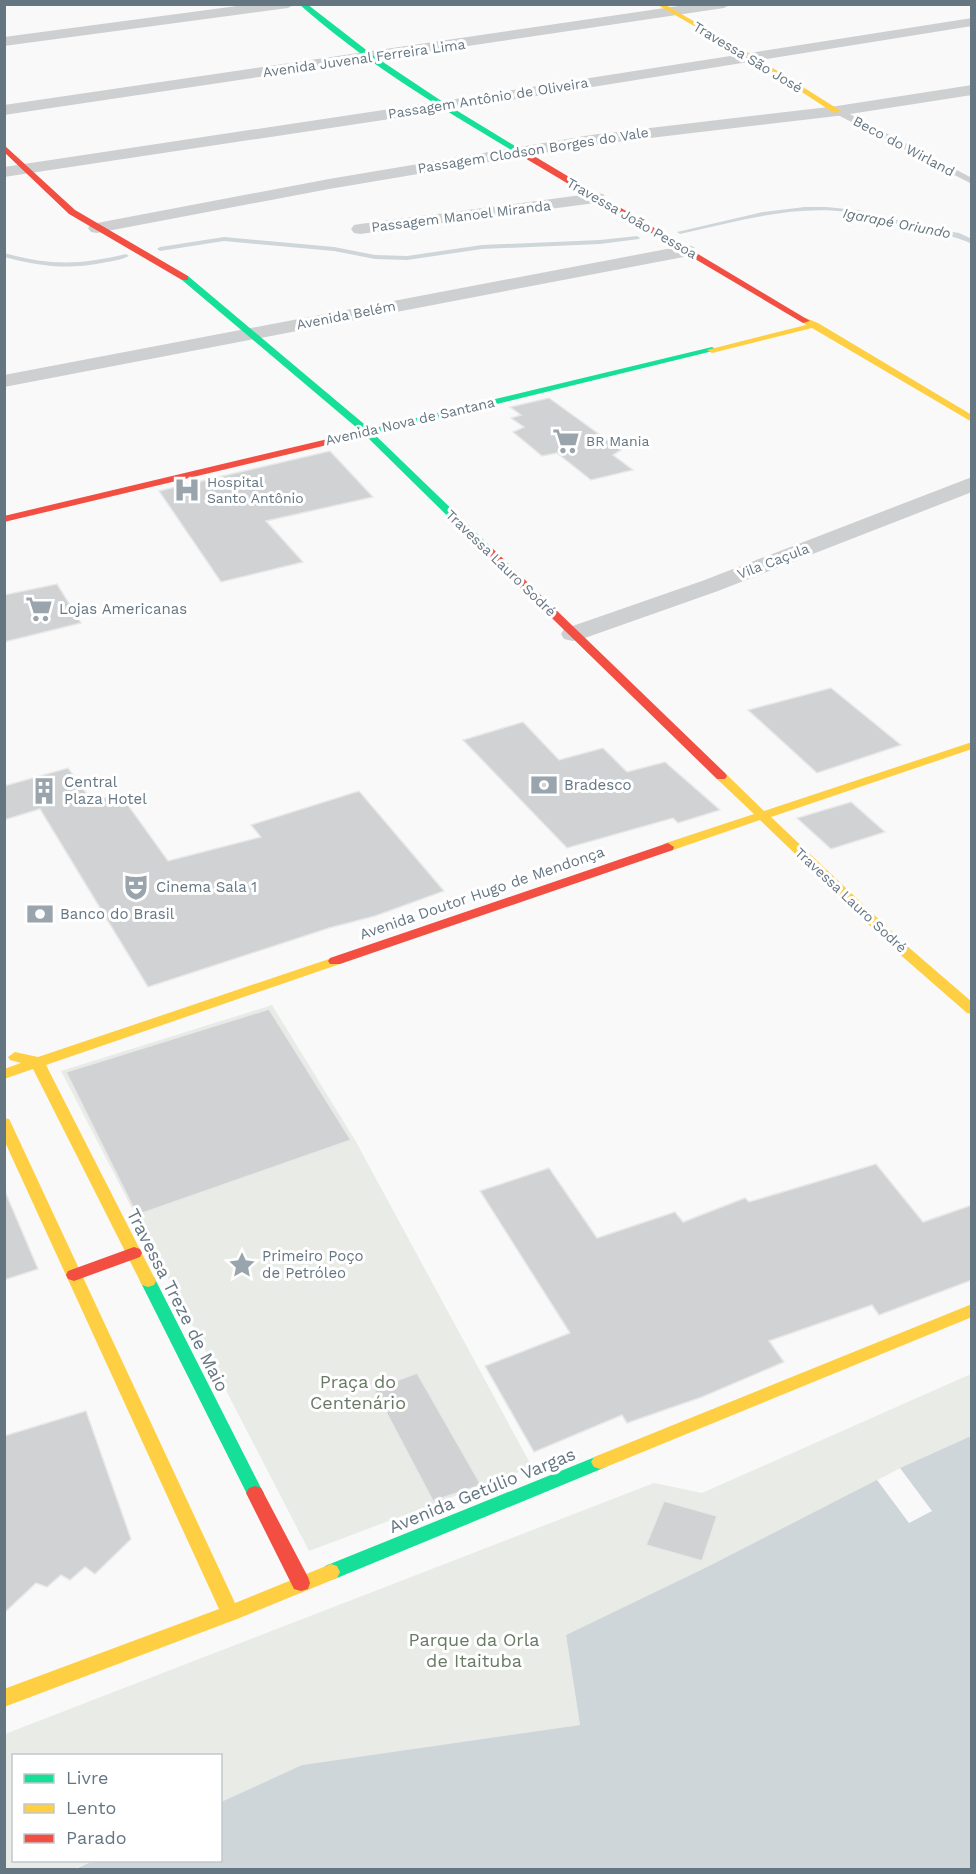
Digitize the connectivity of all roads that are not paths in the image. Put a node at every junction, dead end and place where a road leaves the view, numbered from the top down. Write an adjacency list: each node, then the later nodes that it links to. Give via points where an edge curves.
1 (288, 4): 7 (street)
2 (302, 4): 9 (street, Travessa João Pessoa)
3 (659, 4): 5 (street, Travessa São José)
4 (724, 4): 5 (street, Avenida Juvenal Ferreira Lima)
5 (674, 12): 8 (street, Travessa São José); 9 (street, Avenida Juvenal Ferreira Lima)
6 (972, 22): 8 (street, Passagem Antônio de Oliveira)
7 (4, 42)
8 (750, 56): 11 (street, Passagem Antônio de Oliveira); 13 (street, Travessa São José)
9 (372, 57): 11 (street, Travessa João Pessoa); 12 (street, Avenida Juvenal Ferreira Lima)
10 (972, 90): 13 (street, Passagem Clodson Borges do Vale)
11 (443, 106): 15 (street, Travessa João Pessoa); 16 (street, Passagem Antônio de Oliveira)
12 (4, 110)
13 (837, 111): 15 (street, Passagem Clodson Borges do Vale, via 637,133); 18 (lane, Beco do Wirland)
14 (4, 147): 16 (street, Travessa Lauro Sodré)
15 (520, 152): 19 (street, Travessa João Pessoa); 20 (street, Passagem Clodson Borges do Vale)
16 (25, 169): 17 (street, Passagem Antônio de Oliveira); 20 (street, Travessa Lauro Sodré, via 56,200)
17 (4, 172)
18 (972, 182)
19 (597, 198): 21 (street, Passagem Manoel Miranda); 22 (street, Travessa João Pessoa)
20 (97, 228): 26 (street, Travessa Lauro Sodré, via 160,260)
21 (360, 229)
22 (688, 251): 23 (street, Travessa João Pessoa); 26 (street, Avenida Belém)
23 (788, 309): 24 (street); 25 (street, Travessa João Pessoa)
24 (765, 315)
25 (815, 325): 29 (street, Avenida Nova de Santana); 32 (street, Travessa João Pessoa)
26 (250, 333): 28 (street, Avenida Belém); 31 (street, Travessa Lauro Sodré)
27 (540, 376): 29 (street)
28 (4, 381)
29 (553, 387): 33 (street, Avenida Nova de Santana)
30 (368, 409): 31 (street, Avenida Nova de Santana)
31 (340, 415): 33 (street, Travessa Lauro Sodré)
32 (972, 419)
33 (366, 431): 35 (street, Avenida Nova de Santana, via 65,498); 36 (street, Travessa Lauro Sodré)
34 (972, 484): 36 (street, Vila Caçula, via 710,586)
35 (4, 519)
36 (573, 634): 38 (street, Travessa Lauro Sodré)
37 (972, 745): 38 (street, Avenida Doutor Hugo de Mendonça)
38 (761, 815): 39 (street, Travessa Lauro Sodré); 41 (street, Avenida Doutor Hugo de Mendonça)
39 (972, 1011)
40 (4, 1054): 41 (street)
41 (37, 1062): 42 (street, Avenida Doutor Hugo de Mendonça); 44 (street, Travessa Treze de Maio)
42 (4, 1074)
43 (4, 1123): 45 (street)
44 (134, 1253): 45 (street); 47 (street, Travessa Treze de Maio)
45 (74, 1275): 48 (street)
46 (972, 1310): 47 (street, Avenida Getúlio Vargas)
47 (301, 1583): 48 (street, Avenida Getúlio Vargas)
48 (230, 1612): 49 (street, Avenida Getúlio Vargas)
49 (4, 1698)

